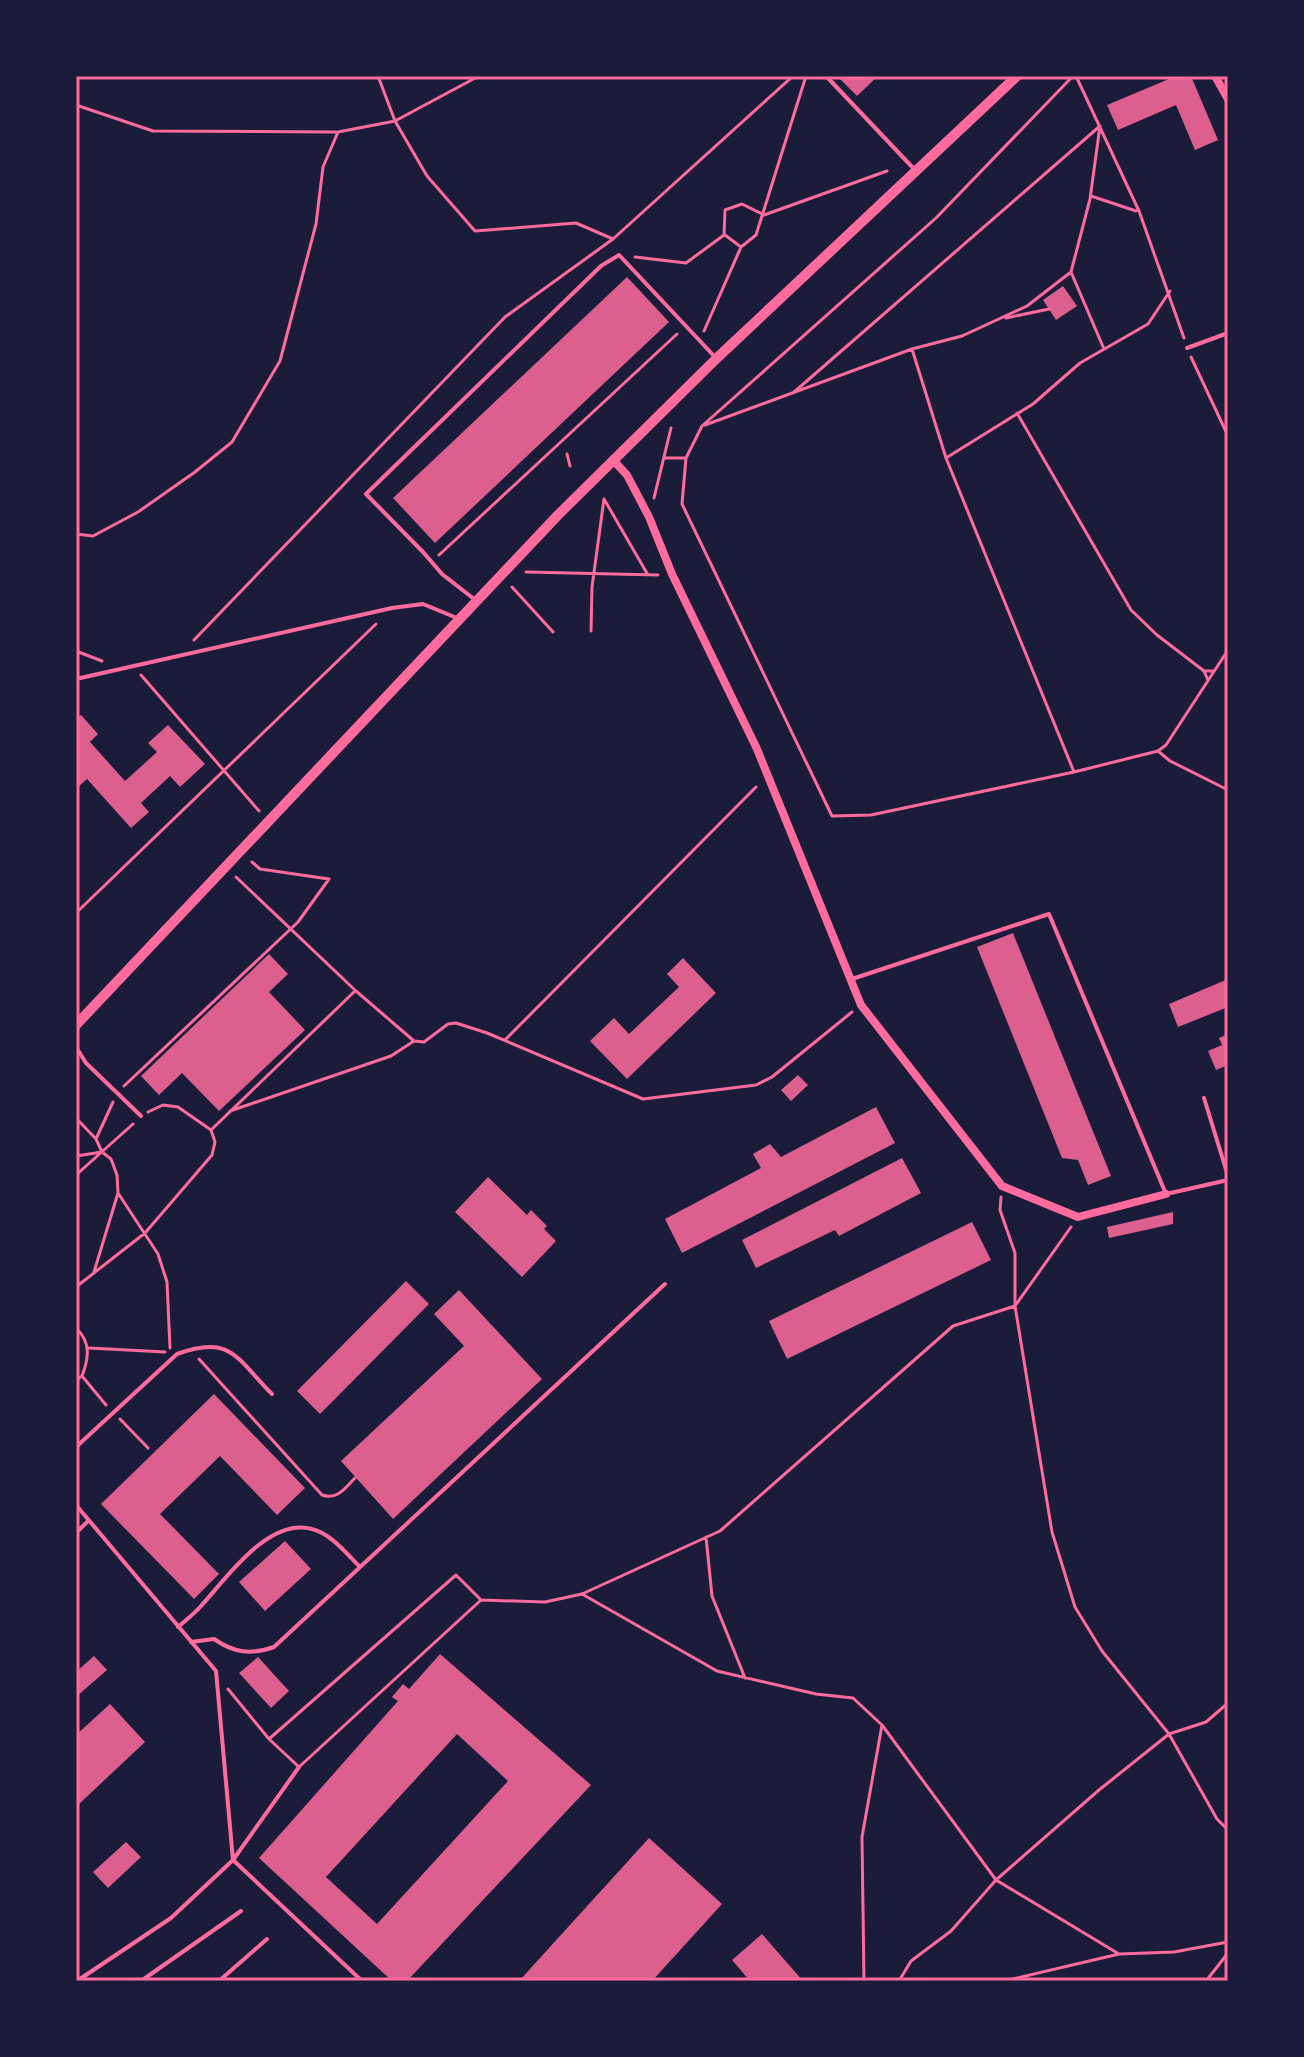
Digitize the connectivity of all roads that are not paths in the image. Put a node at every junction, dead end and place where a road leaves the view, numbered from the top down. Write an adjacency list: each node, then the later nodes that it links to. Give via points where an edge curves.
1 (826, 76): 5 (lane)
2 (1017, 76): 5 (street)
3 (1215, 76): 4 (street)
4 (1228, 99)
5 (917, 171): 8 (street)
6 (1228, 333): 7 (lane)
7 (1187, 348)
8 (717, 358): 9 (street); 10 (lane, via 619,255 601,266 366,494 430,563)
9 (613, 460): 10 (street); 13 (street, via 649,517 757,749)
10 (476, 601): 11 (street)
11 (459, 619): 12 (lane, via 423,604 392,608); 14 (street)
12 (76, 679)
13 (852, 979): 19 (street, via 861,1005 1002,1186 1078,1217); 19 (lane, via 1049,914)
14 (76, 1025)
15 (76, 1047): 17 (lane)
16 (1204, 1098): 18 (lane)
17 (141, 1116)
18 (1228, 1178): 19 (lane)
19 (1166, 1194)
20 (665, 1284): 26 (lane)
21 (272, 1394): 22 (lane, via 228,1350 217,1345 191,1349 177,1354)
22 (76, 1447)
23 (76, 1505): 24 (lane)
24 (89, 1520): 25 (lane); 27 (lane)
25 (76, 1533)
26 (360, 1567): 27 (lane, via 314,1529 279,1532 231,1568); 28 (lane, via 274,1647 243,1652 214,1639)
27 (178, 1627): 28 (lane)
28 (191, 1642): 30 (lane, via 216,1671)
29 (299, 1767): 30 (lane)
30 (233, 1860): 33 (lane, via 171,1918); 36 (lane)
31 (241, 1911): 34 (lane)
32 (267, 1939): 35 (lane)
33 (77, 1981)
34 (141, 1981)
35 (219, 1981)
36 (362, 1981)

